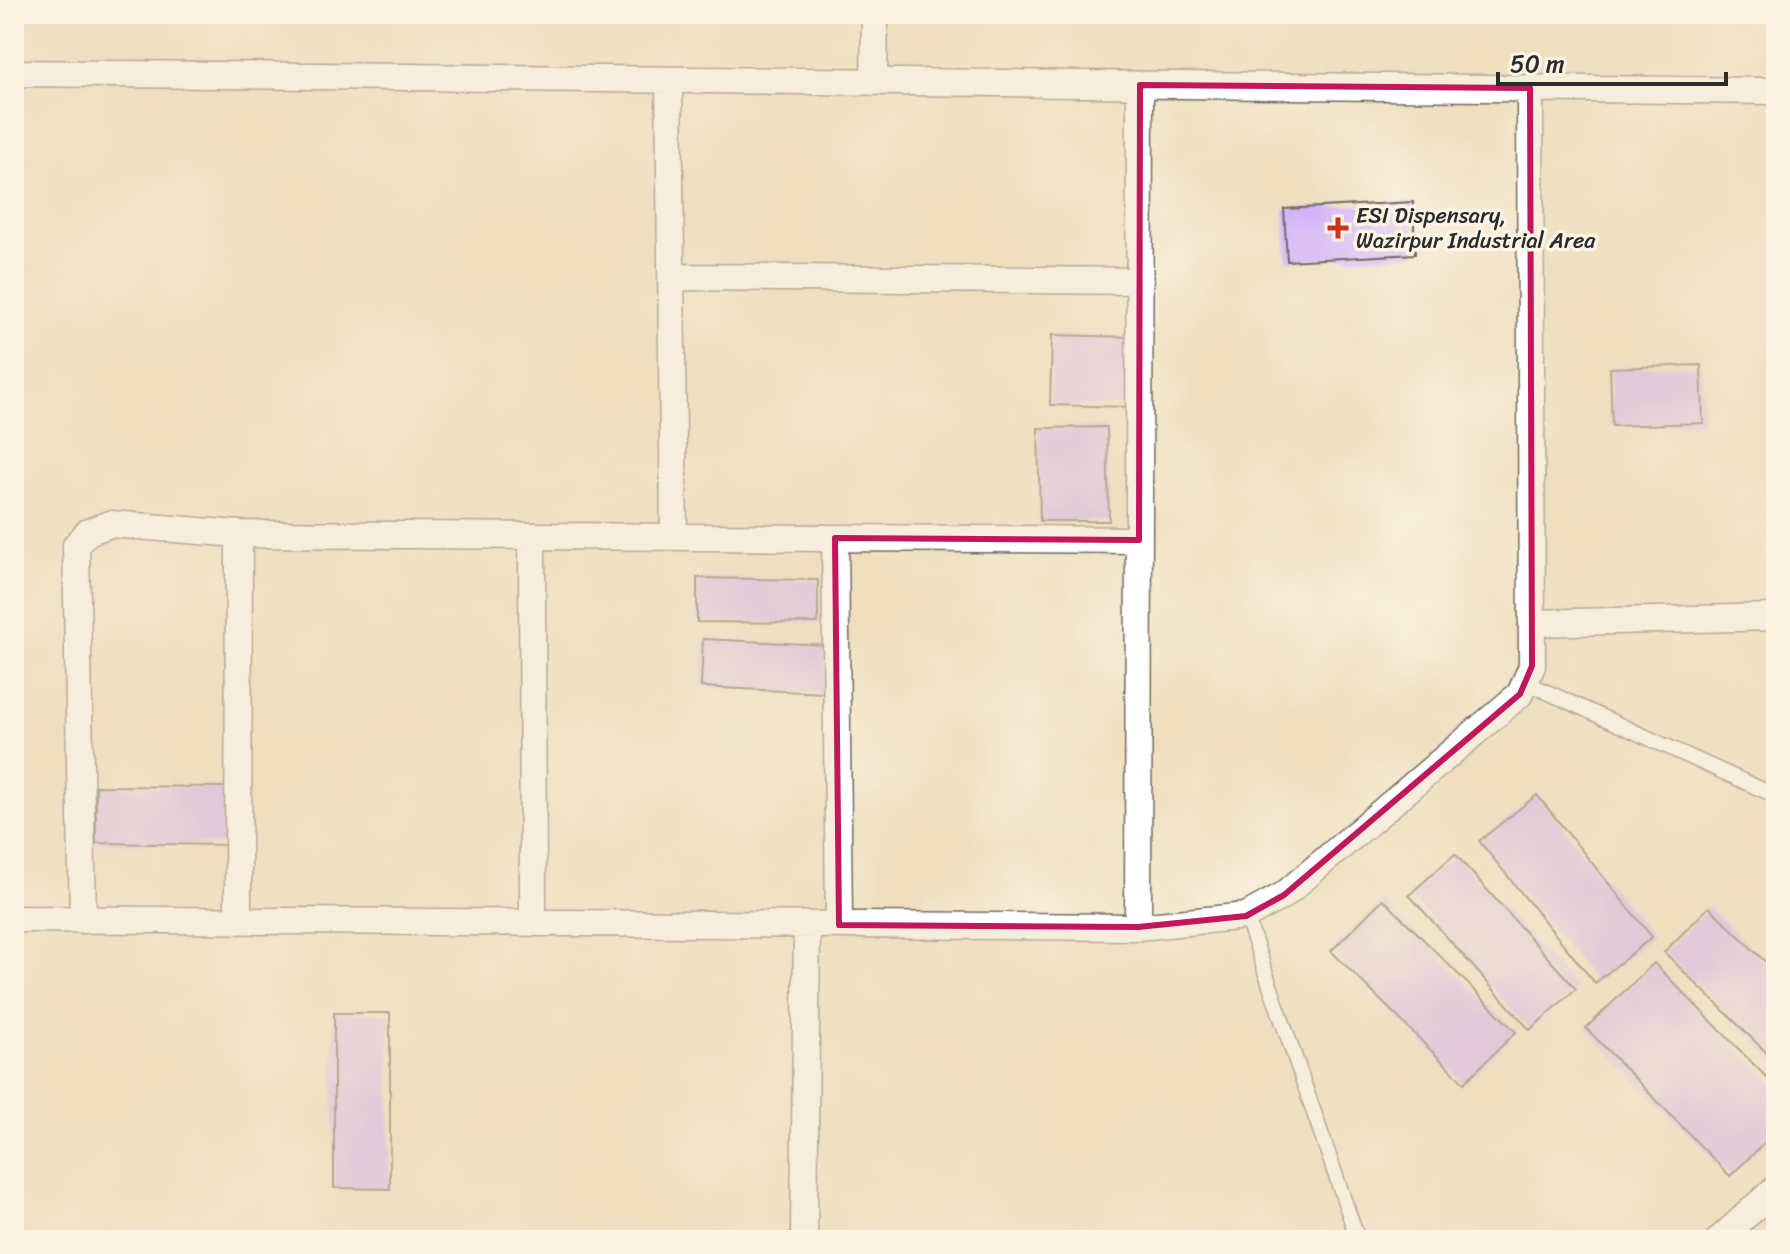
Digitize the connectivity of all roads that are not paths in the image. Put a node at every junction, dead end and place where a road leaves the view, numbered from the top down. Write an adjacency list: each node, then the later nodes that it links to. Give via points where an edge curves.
1 (875, 14): 4 (street)
2 (14, 73): 3 (street)
3 (669, 80): 4 (street); 8 (street)
4 (874, 82): 5 (street)
5 (1140, 85): 6 (street); 9 (street)
6 (1530, 88): 7 (street); 16 (street)
7 (1776, 91)
8 (671, 277): 9 (street); 12 (street)
9 (1140, 281): 14 (street)
10 (239, 534): 11 (street); 21 (street, via 110,524 88,532 76,545); 22 (street)
11 (532, 536): 12 (street); 23 (street)
12 (674, 537): 13 (street)
13 (835, 538): 14 (street); 25 (street)
14 (1139, 540): 26 (street)
15 (1776, 617): 16 (street)
16 (1532, 623): 17 (street, via 1532,666)
17 (1525, 682): 18 (lane); 19 (street, via 1520,694 1284,895)
18 (1776, 796)
19 (1246, 916): 26 (street); 29 (lane)
20 (14, 919): 21 (street)
21 (83, 920): 22 (street)
22 (238, 921): 23 (street)
23 (533, 923): 24 (street)
24 (807, 925): 25 (street); 28 (street)
25 (839, 925): 26 (street)
26 (1138, 927)
27 (1774, 1193): 30 (street)
28 (804, 1240)
29 (1358, 1240)
30 (1719, 1240)

